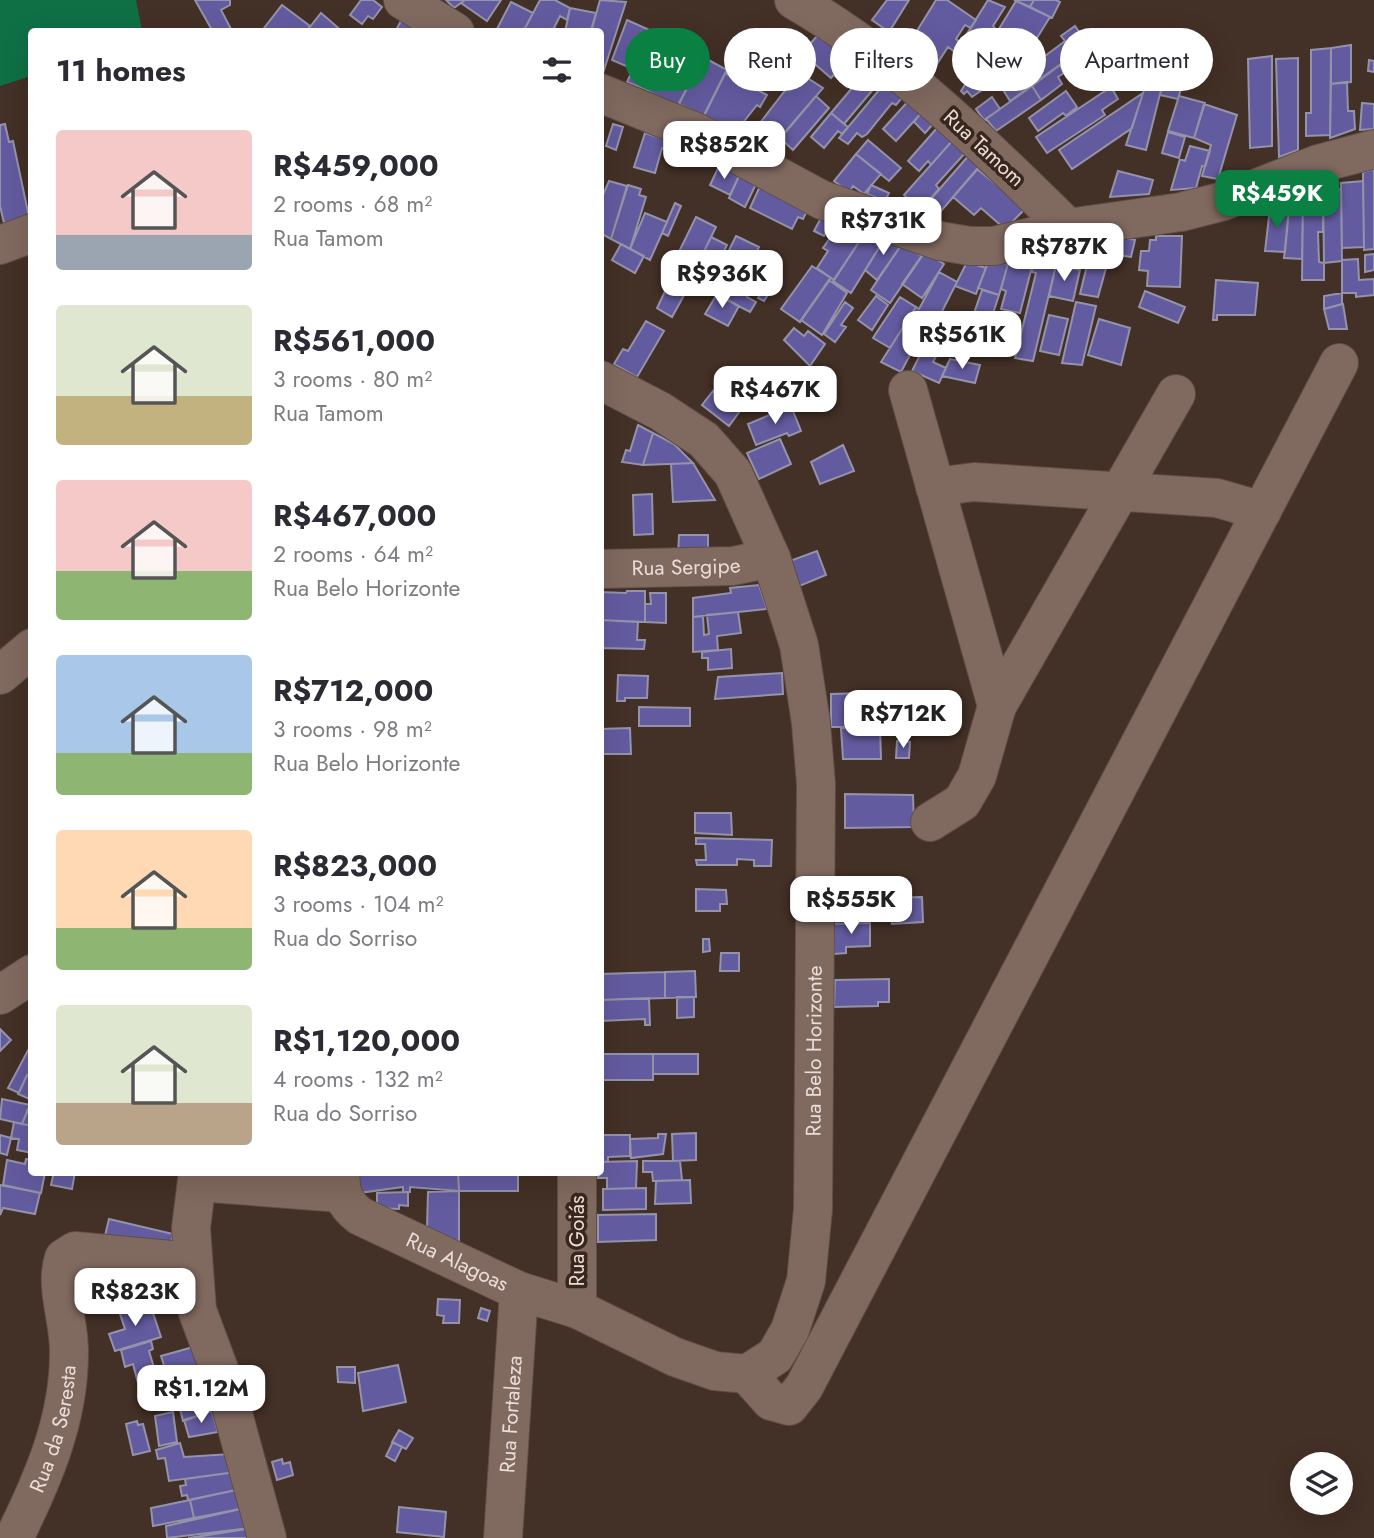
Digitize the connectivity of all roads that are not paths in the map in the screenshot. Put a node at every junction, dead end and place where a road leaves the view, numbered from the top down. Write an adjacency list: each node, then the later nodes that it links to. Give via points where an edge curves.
1 (403, 0): 3 (street)
2 (794, 0): 6 (street, Rua Tamom, via 898,70)
3 (449, 28)
4 (604, 95): 6 (street, via 696,132 822,200 940,241 994,246)
5 (1374, 149): 6 (street, via 1318,164 1224,201 1181,212)
6 (1068, 228)
7 (28, 234): 8 (street)
8 (0, 244)
9 (1339, 363): 15 (street)
10 (604, 382): 16 (street, Rua Belo Horizonte, via 704,440 733,472)
11 (908, 390): 13 (street)
12 (1176, 394): 14 (street)
13 (935, 487): 14 (street, via 974,482); 20 (street)
14 (1120, 491): 15 (street, via 1217,498); 20 (street)
15 (1262, 511): 30 (street, via 804,1387 789,1406 771,1401)
16 (771, 558): 17 (street, Rua Sergipe, via 733,566); 30 (street, Rua Belo Horizonte, via 799,645 816,784 813,1209 806,1281 790,1330 775,1356)
17 (604, 569)
18 (28, 651): 19 (street)
19 (0, 675)
20 (997, 706): 21 (street, via 977,776 962,802)
21 (930, 822)
22 (28, 977): 23 (street)
23 (0, 995)
24 (577, 1176): 29 (street, Rua Goiás)
25 (197, 1177): 26 (street, Rua Alagoas); 27 (street)
26 (340, 1183): 28 (street, Rua Alagoas, via 348,1207 360,1216)
27 (192, 1262): 31 (street, Rua da Seresta, via 75,1251 64,1258 59,1273 69,1327 65,1405 51,1458); 32 (street, via 197,1310 226,1388)
28 (519, 1291): 29 (street, Rua Alagoas); 33 (street, Rua Fortaleza)
29 (578, 1309): 30 (street, Rua Alagoas, via 675,1357)
30 (731, 1372)
31 (14, 1538)
32 (267, 1538)
33 (503, 1538)

